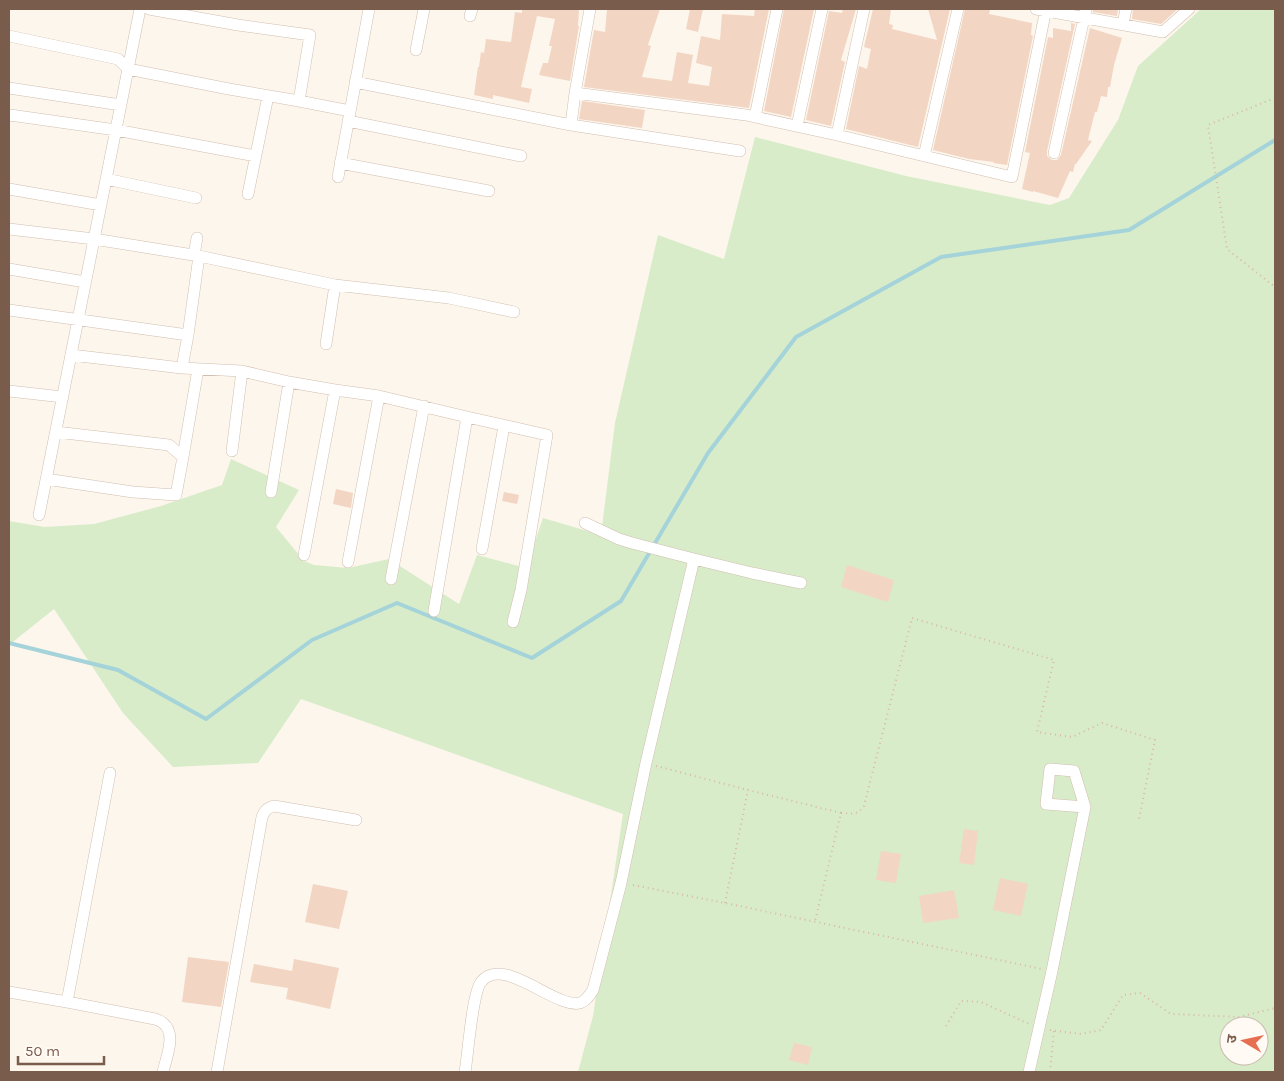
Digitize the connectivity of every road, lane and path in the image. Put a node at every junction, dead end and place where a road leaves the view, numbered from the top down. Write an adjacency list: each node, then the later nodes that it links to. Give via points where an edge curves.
1 (140, 9): 17 (street)
2 (149, 9): 23 (street, via 310,35)
3 (369, 9): 18 (street)
4 (424, 9): 16 (street)
5 (590, 9): 20 (street)
6 (777, 9): 27 (street)
7 (822, 9): 29 (street)
8 (864, 9): 31 (street)
9 (958, 9): 36 (street)
10 (1043, 9): 13 (street); 36 (street, via 1012,177)
11 (1126, 9): 14 (street)
12 (1188, 9): 14 (street, via 1163,32)
13 (1086, 13): 14 (street); 33 (street)
14 (1123, 24)
15 (9, 36): 17 (street, via 118,59)
16 (416, 50)
17 (128, 69): 21 (street); 24 (street)
18 (354, 82): 26 (street); 28 (street)
19 (9, 88): 24 (street)
20 (575, 93): 27 (street); 28 (street)
21 (268, 96): 23 (street); 34 (street)
22 (1275, 98): 52 (path, via 1208,125 1227,249)
23 (299, 101): 26 (street)
24 (121, 105): 30 (street)
25 (9, 116): 30 (street)
26 (349, 116): 35 (street); 37 (street)
27 (755, 117): 29 (street)
28 (571, 125): 32 (street)
29 (797, 126): 31 (street)
30 (116, 130): 34 (street); 39 (street)
31 (837, 135): 36 (street)
32 (740, 151)
33 (1054, 153)
34 (256, 156): 42 (street)
35 (521, 156)
36 (924, 156)
37 (340, 163): 38 (street); 41 (street)
38 (338, 177)
39 (106, 179): 43 (street); 44 (street)
40 (9, 189): 44 (street)
41 (488, 191)
42 (248, 194)
43 (196, 198)
44 (101, 205): 47 (street)
45 (9, 229): 47 (street)
46 (197, 238): 48 (street)
47 (94, 239): 48 (street); 50 (street)
48 (197, 256): 51 (street); 56 (street)
49 (9, 269): 50 (street)
50 (85, 282): 55 (street)
51 (335, 285): 54 (street, via 449,298); 57 (street)
52 (1275, 287)
53 (9, 310): 55 (street)
54 (514, 312)
55 (78, 320): 56 (street); 58 (street)
56 (188, 335): 59 (street)
57 (326, 344)
58 (71, 356): 59 (street); 66 (street)
59 (182, 368): 60 (street)
60 (198, 369): 61 (street); 72 (street)
61 (242, 371): 62 (street); 71 (street)
62 (289, 382): 63 (street); 74 (street)
63 (335, 390): 65 (street); 78 (street)
64 (9, 391): 66 (street)
65 (379, 396): 67 (street); 80 (street)
66 (62, 397): 70 (street)
67 (424, 406): 68 (street); 81 (street)
68 (467, 418): 69 (street); 83 (street)
69 (504, 426): 77 (street); 84 (street, via 547,435)
70 (56, 432): 72 (street, via 169,445); 73 (street)
71 (232, 451)
72 (183, 457): 73 (street, via 176,495)
73 (46, 479): 75 (street)
74 (271, 492)
75 (39, 514)
76 (584, 523): 79 (street, via 619,539)
77 (482, 549)
78 (304, 555)
79 (694, 559): 82 (street); 85 (street)
80 (348, 562)
81 (391, 579)
82 (801, 583)
83 (434, 611)
84 (513, 622)
85 (646, 763): 87 (path); 92 (street)
86 (110, 772): 97 (street)
87 (748, 790): 89 (path); 93 (path)
88 (1085, 807): 95 (street)
89 (841, 813): 90 (path, via 856,813 864,806 912,618 1054,660 1037,732 1072,736 1102,723 1156,740); 94 (path)
90 (1139, 819)
91 (356, 820): 103 (street, via 274,806 264,811)
92 (621, 883): 93 (path); 104 (street, via 593,990 588,998 582,1003 575,1003 516,978 497,974 488,976 480,983 476,996)
93 (725, 903): 94 (path)
94 (815, 922): 95 (path)
95 (1052, 972): 100 (street)
96 (9, 992): 97 (street)
97 (67, 1002): 102 (street, via 163,1023 170,1042)
98 (1275, 1008): 101 (path, via 1239,1017 1171,1014 1140,993 1123,995 1101,1030 1081,1034)
99 (946, 1026): 100 (path, via 961,1001 981,1002)
100 (1038, 1028): 101 (path); 105 (street)
101 (1054, 1030): 106 (path)
102 (163, 1072)
103 (217, 1072)
104 (466, 1072)
105 (1028, 1072)
106 (1050, 1072)

